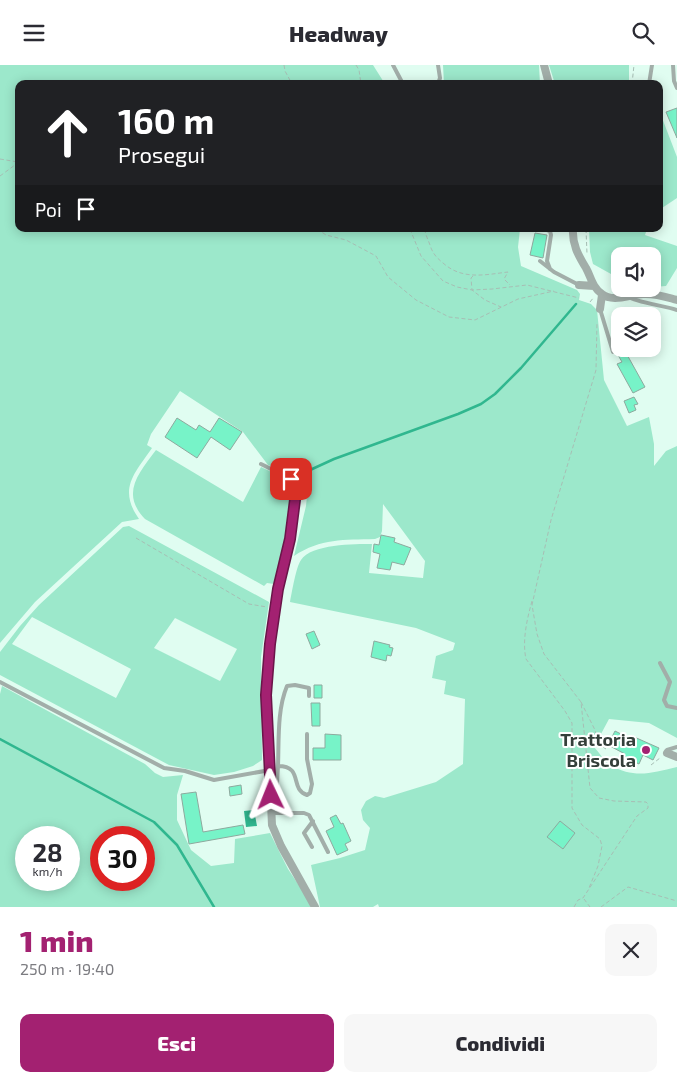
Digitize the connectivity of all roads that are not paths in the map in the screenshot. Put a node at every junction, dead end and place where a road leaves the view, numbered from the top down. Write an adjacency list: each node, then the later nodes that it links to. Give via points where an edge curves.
1 (393, 65): 6 (lane)
2 (438, 65): 7 (lane)
3 (544, 65): 8 (street)
4 (652, 65): 9 (lane)
5 (674, 65): 10 (lane)
6 (401, 80)
7 (439, 80)
8 (548, 80)
9 (650, 80)
10 (677, 88)
11 (550, 232): 14 (lane, via 547,261)
12 (573, 232): 15 (street, via 574,246)
13 (540, 261): 14 (lane)
14 (550, 269): 16 (lane)
15 (592, 283): 16 (street); 17 (street)
16 (579, 285)
17 (602, 295): 19 (street); 22 (street)
18 (661, 295): 21 (street)
19 (611, 297)
20 (629, 297): 23 (lane, via 634,301)
21 (677, 300)
22 (600, 309): 24 (lane)
23 (677, 310)
24 (611, 345)
25 (261, 464): 26 (lane, via 291,479 296,492 290,539)
26 (278, 589): 36 (street, via 271,608 266,695)
27 (660, 663): 30 (lane, via 670,682 664,700 667,705)
28 (0, 682): 36 (lane, via 164,768 214,780)
29 (309, 697): 35 (lane, via 308,688 288,686 283,699)
30 (677, 708)
31 (307, 734): 35 (lane, via 312,784 309,794 303,794 293,771 287,766)
32 (677, 747): 33 (lane, via 667,750)
33 (667, 753): 34 (street)
34 (677, 757)
35 (278, 766): 37 (lane)
36 (270, 770): 37 (street)
37 (272, 813): 38 (lane, via 304,813); 41 (street, via 272,825 281,847)
38 (313, 821): 39 (lane, via 304,833); 40 (lane)
39 (312, 847)
40 (328, 852)
41 (315, 907)

